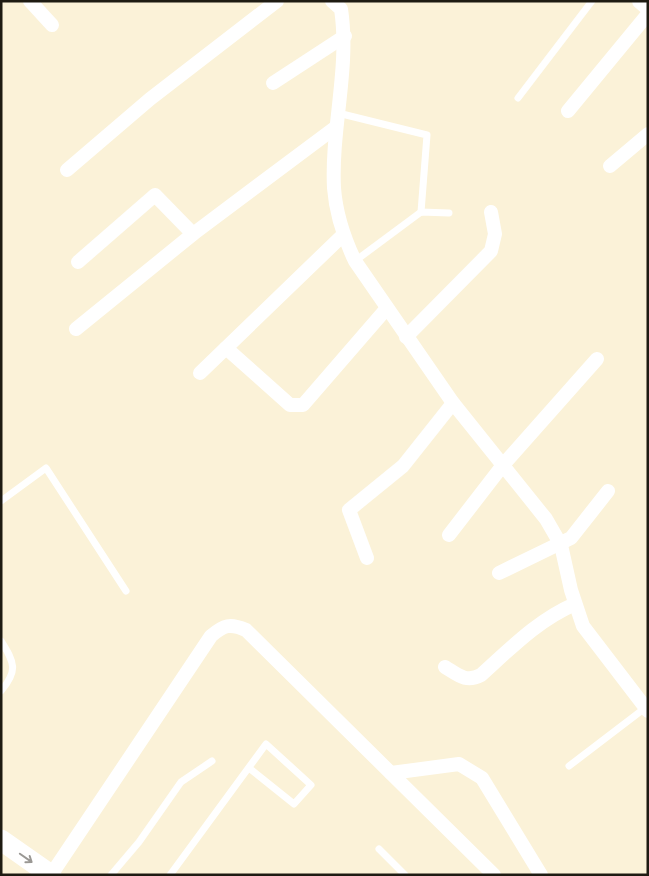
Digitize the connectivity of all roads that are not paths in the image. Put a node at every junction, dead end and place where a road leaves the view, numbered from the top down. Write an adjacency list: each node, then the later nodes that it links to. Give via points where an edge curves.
1 (30, 1): 8 (street)
2 (277, 1): 16 (street, via 150,99)
3 (332, 1): 9 (street, via 341,9)
4 (592, 1): 11 (lane)
5 (640, 1): 6 (street)
6 (648, 8)
7 (648, 14): 12 (street)
8 (52, 25)
9 (345, 36): 10 (street); 13 (street)
10 (273, 83)
11 (518, 98)
12 (568, 111)
13 (337, 120): 17 (lane, via 427,136); 20 (street); 21 (street, via 334,189)
14 (648, 134): 15 (street)
15 (610, 166)
16 (67, 170)
17 (421, 212): 19 (lane); 22 (lane)
18 (491, 212): 26 (street, via 494,234 491,251)
19 (449, 213)
20 (193, 234): 23 (street, via 155,194); 25 (street)
21 (343, 236): 22 (street); 27 (street)
22 (355, 261): 24 (street)
23 (78, 262)
24 (387, 308): 26 (street); 27 (street, via 303,405 296,407)
25 (76, 329)
26 (406, 337): 30 (street)
27 (226, 348): 29 (street)
28 (597, 359): 31 (street)
29 (200, 373)
30 (453, 403): 31 (street); 36 (street, via 403,466 349,510)
31 (502, 465): 34 (street); 35 (street, via 546,518)
32 (608, 491): 35 (street, via 572,538)
33 (1, 501): 38 (lane, via 46,468)
34 (450, 535)
35 (561, 545): 37 (street); 39 (street)
36 (367, 558)
37 (499, 573)
38 (126, 591)
39 (575, 604): 41 (street, via 540,623 472,680 466,680); 43 (street, via 583,626)
40 (2, 644): 42 (lane, via 13,664 12,678)
41 (445, 667)
42 (1, 691)
43 (647, 709): 45 (lane)
44 (212, 761): 51 (lane, via 181,782 139,842)
45 (569, 766)
46 (248, 768): 46 (lane, via 266,744 311,785 294,804); 52 (lane)
47 (391, 773): 50 (street, via 246,630 236,625 224,625 211,636); 54 (street); 55 (street, via 459,764 482,778)
48 (1, 840): 50 (main road, one-way to 50)
49 (379, 849): 53 (lane)
50 (51, 875)
51 (111, 875)
52 (170, 875)
53 (405, 875)
54 (494, 875)
55 (541, 875)

